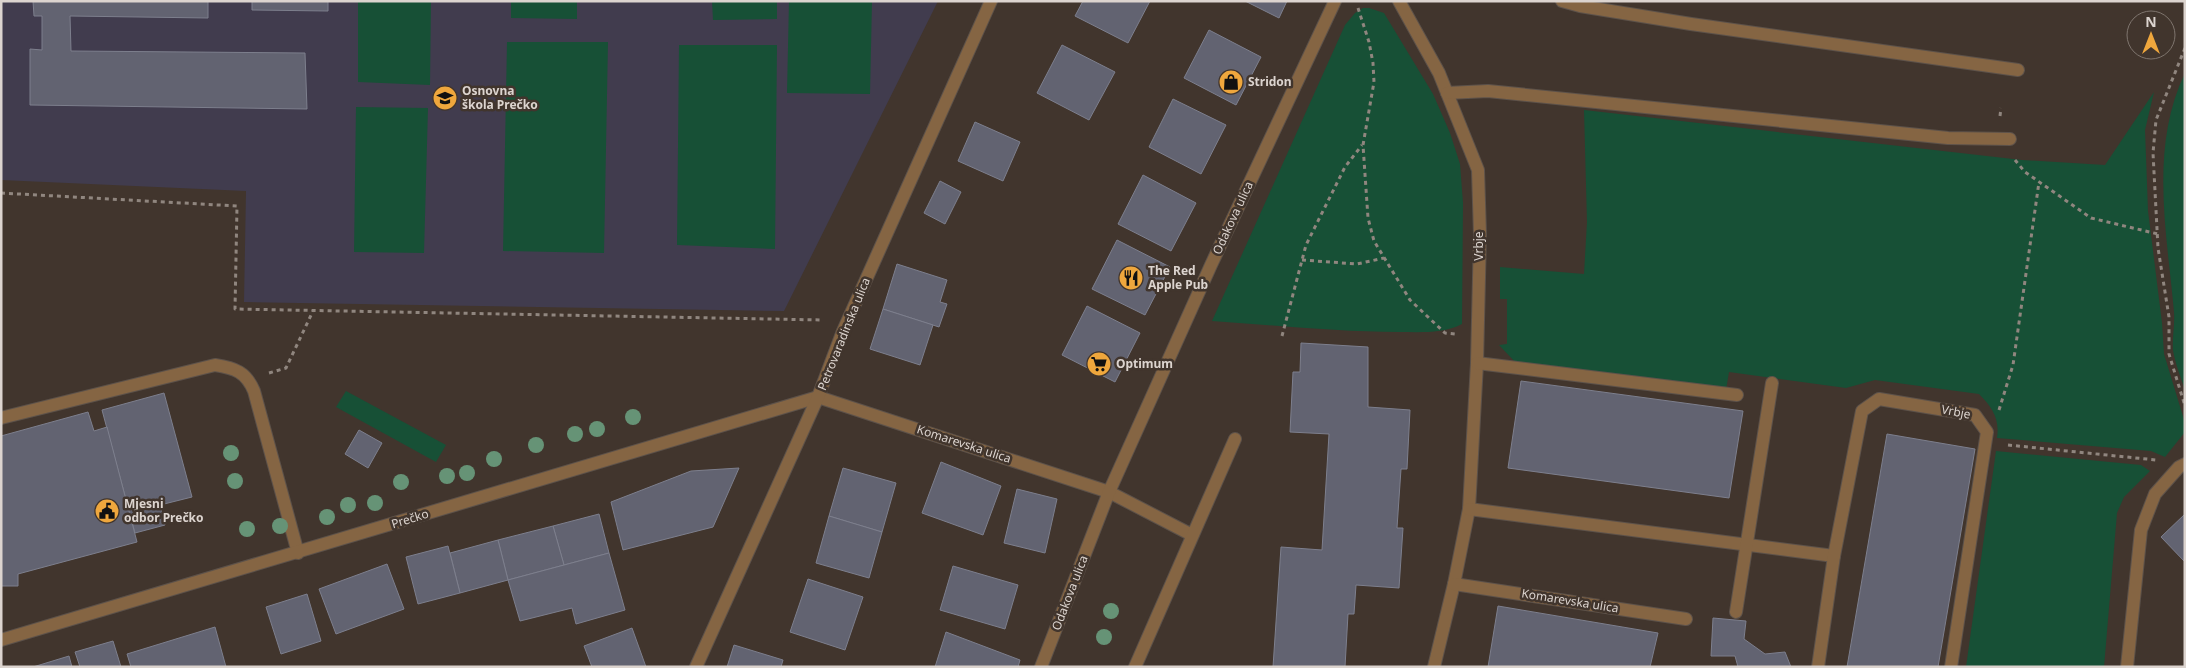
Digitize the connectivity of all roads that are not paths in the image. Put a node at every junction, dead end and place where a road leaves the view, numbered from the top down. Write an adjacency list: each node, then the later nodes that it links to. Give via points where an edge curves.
1 (991, 1): 11 (street, Petrovaradinska ulica, via 843,331)
2 (1335, 1): 15 (street, Odakova ulica)
3 (1399, 1): 6 (street, Vrbje)
4 (1562, 1): 5 (street, via 1691,24)
5 (2018, 70)
6 (1448, 93): 7 (street, via 1488,91 1948,138); 8 (street, Vrbje, via 1478,170)
7 (2010, 139)
8 (1477, 363): 10 (street); 16 (street, Vrbje)
9 (1772, 383): 18 (street)
10 (1737, 395)
11 (818, 397): 15 (street, Komarevska ulica); 19 (street, Prečko); 25 (street, Petrovaradinska ulica)
12 (1, 418): 19 (street, via 215,365 232,368 249,378 254,391)
13 (1235, 439): 17 (street)
14 (2180, 467): 31 (street, via 2155,494 2142,530)
15 (1109, 492): 17 (street); 26 (street, Odakova ulica)
16 (1469, 509): 18 (street); 21 (street, Vrbje)
17 (1192, 535): 27 (street)
18 (1748, 545): 20 (street); 22 (street)
19 (298, 553): 24 (street, Prečko)
20 (1834, 556): 29 (street, Vrbje); 30 (street, Vrbje, via 1862,410 1879,399 1975,415 1987,432)
21 (1454, 584): 23 (street, Komarevska ulica); 28 (street, Vrbje)
22 (1736, 612)
23 (1686, 619)
24 (1, 640)
25 (696, 667)
26 (1041, 667)
27 (1135, 667)
28 (1434, 667)
29 (1818, 667)
30 (1951, 667)
31 (2127, 667)

